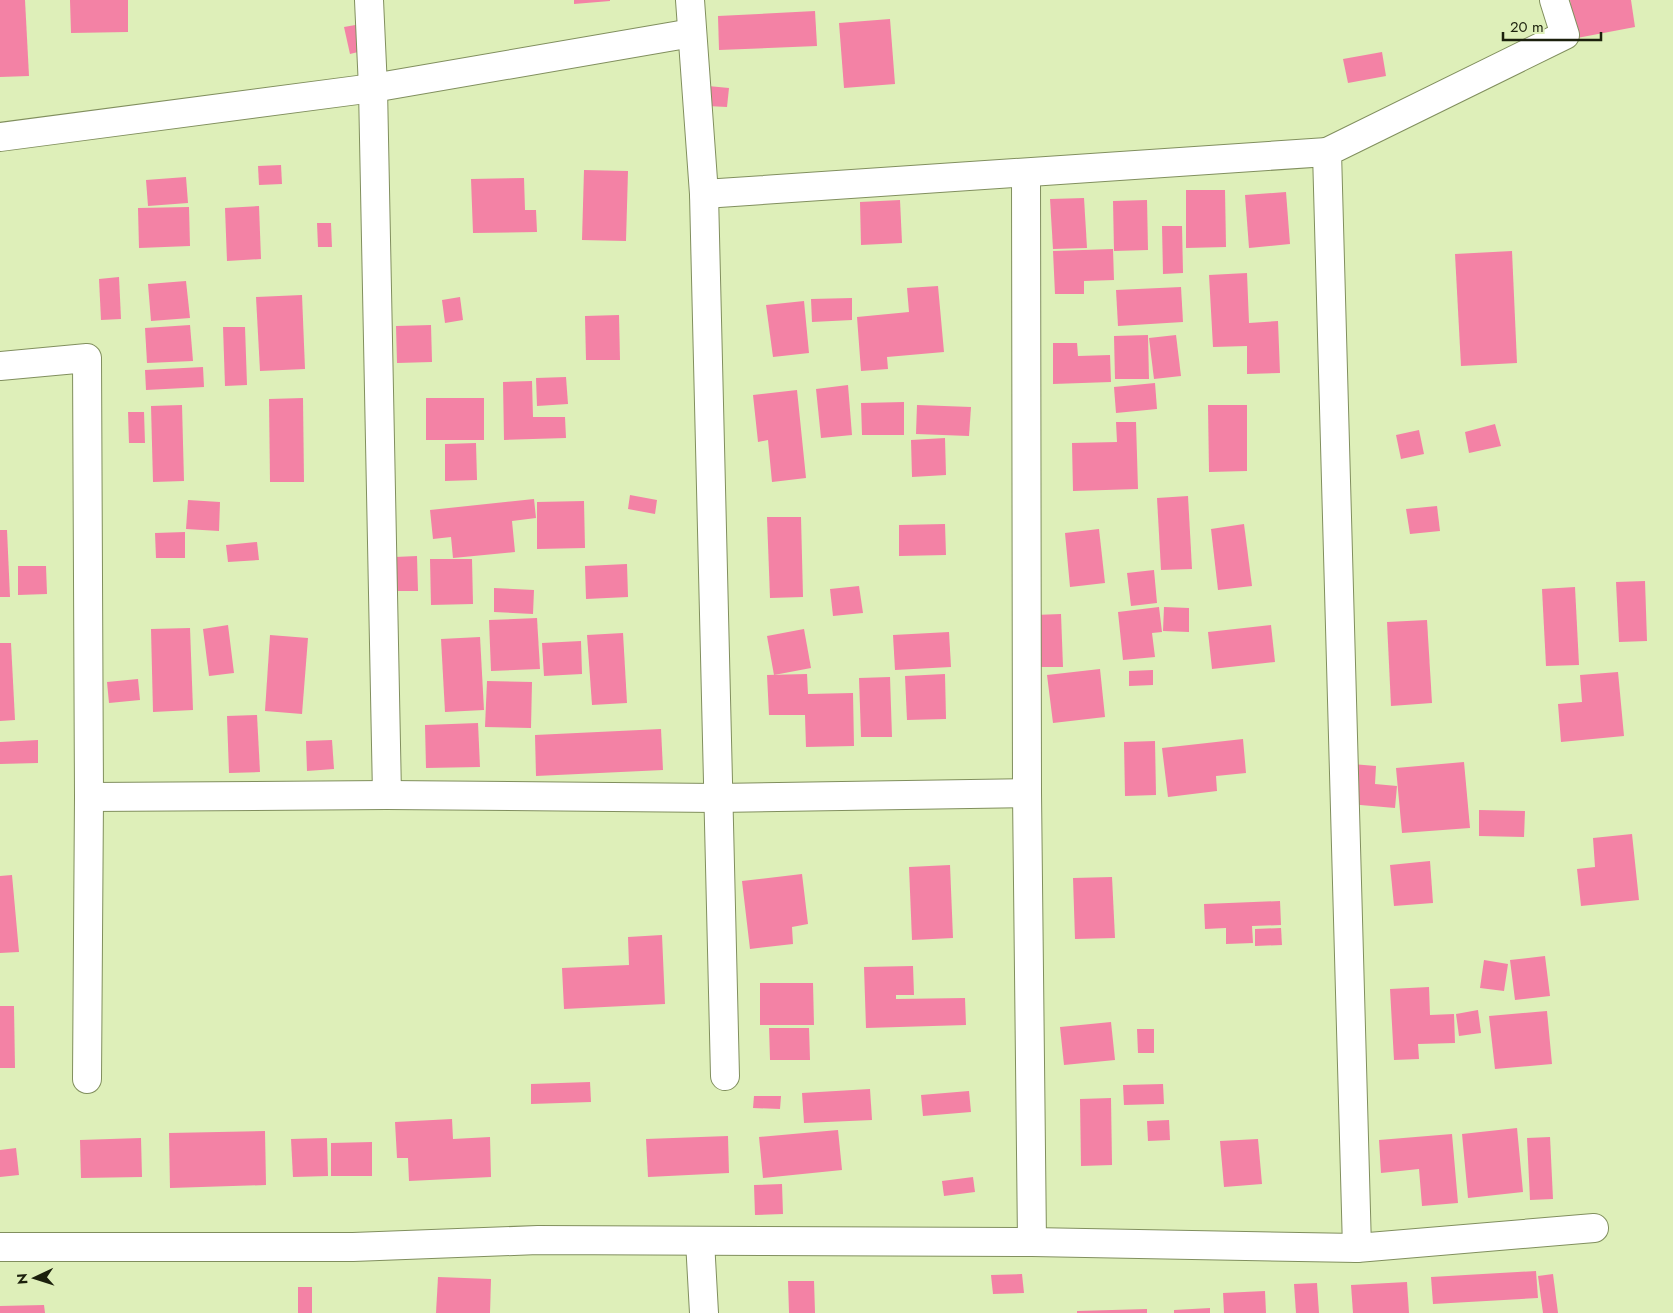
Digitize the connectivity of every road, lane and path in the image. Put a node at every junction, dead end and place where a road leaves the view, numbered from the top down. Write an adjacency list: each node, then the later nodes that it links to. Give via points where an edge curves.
1 (369, 0): 5 (street)
2 (690, 0): 4 (street)
3 (1554, 0): 7 (street, via 1565,35)
4 (692, 33): 5 (street); 9 (street)
5 (373, 88): 6 (street); 12 (street)
6 (0, 137)
7 (1326, 152): 8 (street); 21 (street)
8 (1026, 173): 9 (street); 11 (street)
9 (704, 194): 14 (street)
10 (0, 366): 13 (street, via 87,358)
11 (1027, 793): 14 (street); 19 (street)
12 (387, 796): 13 (street); 14 (street)
13 (89, 797): 16 (street)
14 (717, 798): 15 (street)
15 (725, 1076)
16 (88, 1079)
17 (1594, 1228): 21 (street)
18 (700, 1241): 19 (street); 20 (street, via 538,1240 344,1247); 22 (street)
19 (1032, 1242): 21 (street)
20 (0, 1247)
21 (1357, 1248)
22 (704, 1313)

